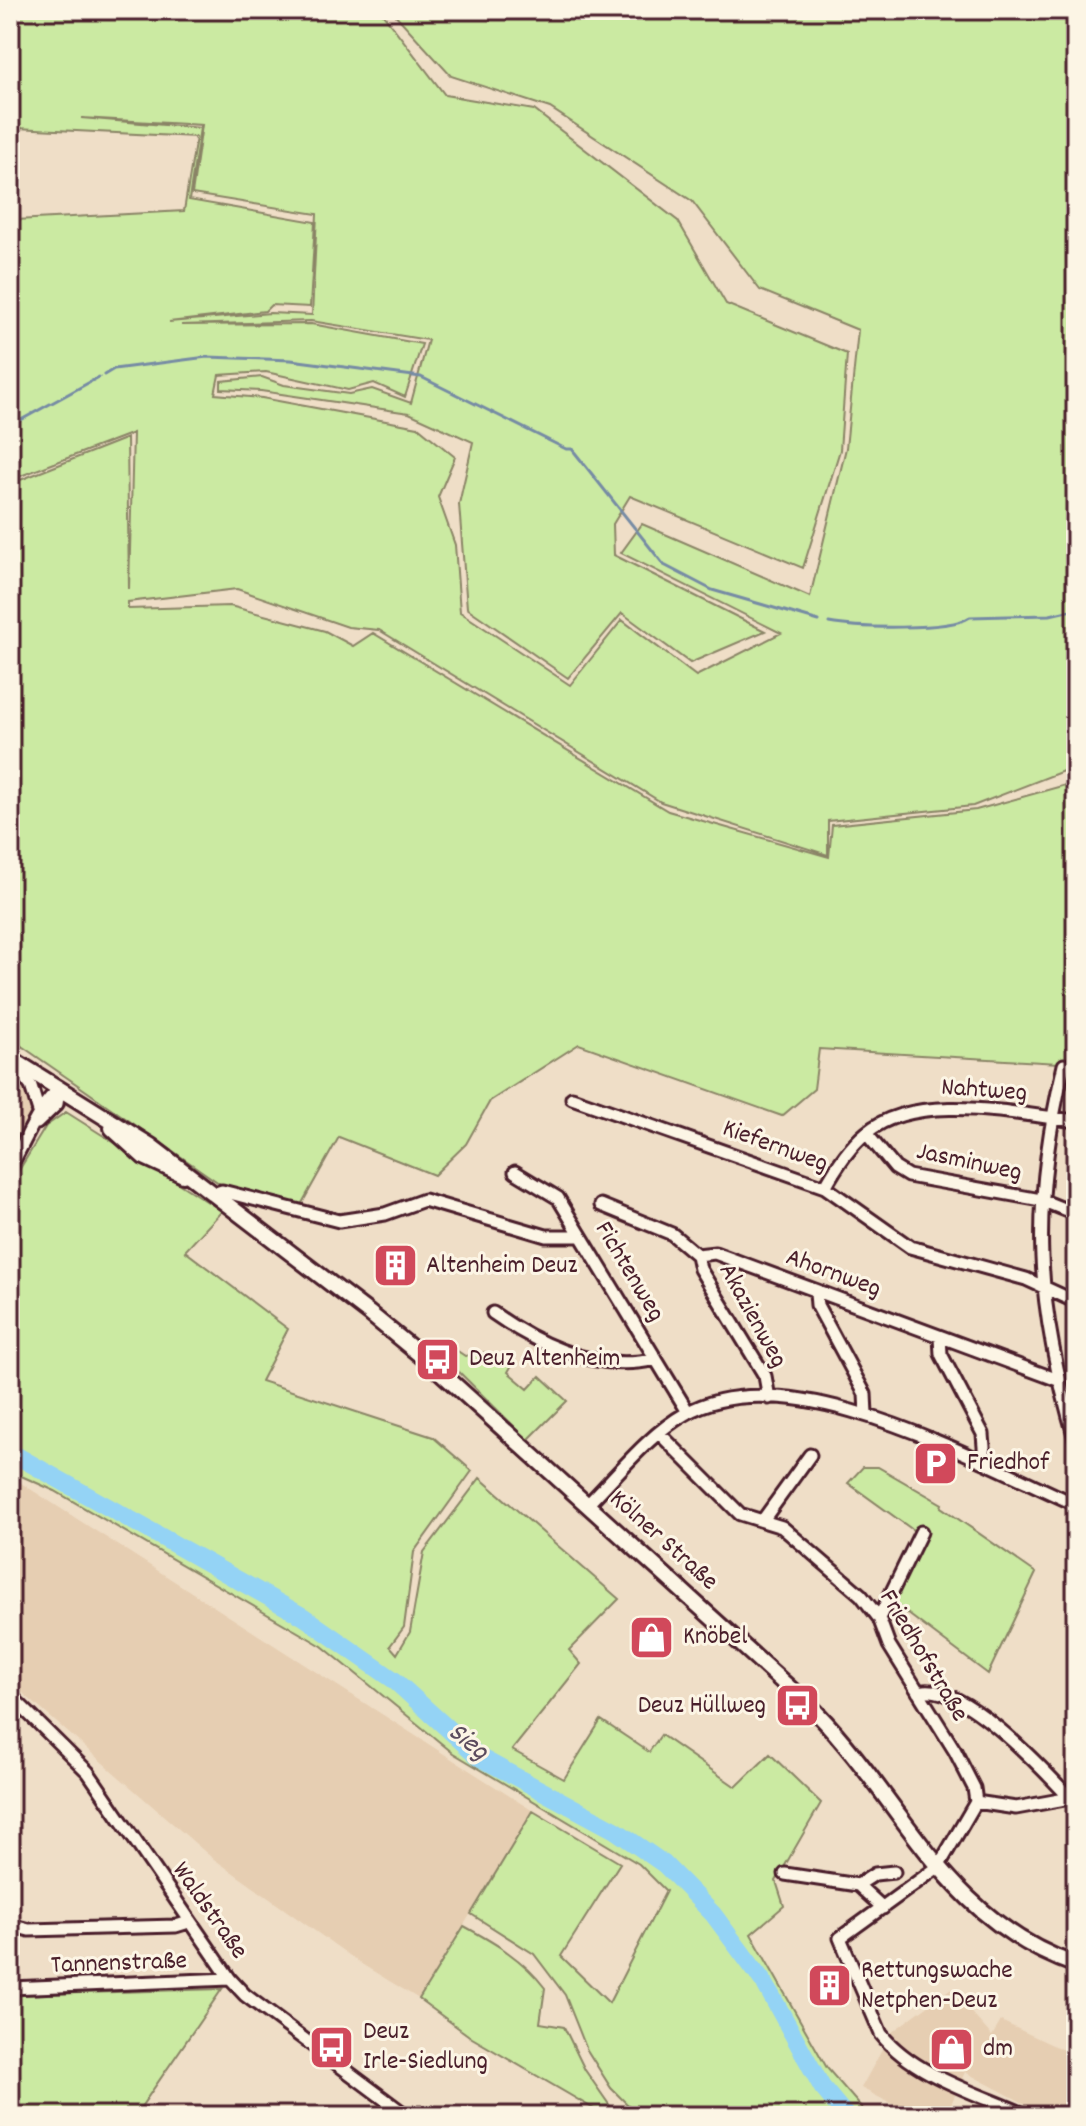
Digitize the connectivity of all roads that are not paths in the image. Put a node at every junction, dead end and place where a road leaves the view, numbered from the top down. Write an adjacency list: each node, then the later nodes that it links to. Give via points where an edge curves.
1 (10, 1059): 3 (main road, Kölner Straße); 5 (street, via 31,1086)
2 (1064, 1065): 6 (street)
3 (59, 1090): 5 (street, via 57,1104); 12 (main road, Kölner Straße, via 107,1121 144,1157 188,1176)
4 (572, 1098): 11 (street, Kiefernweg)
5 (38, 1118): 9 (street)
6 (1051, 1118): 7 (street, Nahtweg); 8 (street, Nahtweg, via 941,1108 915,1111); 13 (street)
7 (1076, 1121)
8 (866, 1133): 11 (street, Nahtweg); 13 (street, Jasminweg, via 908,1176)
9 (10, 1167)
10 (515, 1172): 16 (street, Fichtenweg, via 550,1190)
11 (825, 1187): 18 (street, Kiefernweg, via 910,1247 1026,1279)
12 (212, 1194): 16 (street, via 222,1191 339,1221 385,1214 424,1200 546,1236); 33 (main road, Kölner Straße, via 421,1355)
13 (1041, 1200): 15 (street, Jasminweg); 18 (street)
14 (601, 1205): 17 (street, Ahornweg, via 672,1234)
15 (1076, 1214)
16 (581, 1236): 23 (street, Fichtenweg)
17 (697, 1255): 19 (street, Ahornweg, via 715,1253); 25 (street, Akazienweg, via 700,1269 765,1376)
18 (1041, 1289): 20 (street, Kiefernweg); 24 (street)
19 (816, 1293): 22 (street, Ahornweg); 27 (street, via 817,1305 865,1394)
20 (1076, 1302)
21 (493, 1313): 23 (street, via 584,1360)
22 (940, 1338): 24 (street, Ahornweg); 31 (street, via 941,1354 983,1434)
23 (656, 1359): 26 (street, Fichtenweg)
24 (1058, 1380): 29 (street)
25 (769, 1398): 26 (street, via 727,1401); 27 (street)
26 (688, 1412): 28 (street)
27 (866, 1414): 31 (street)
28 (660, 1434): 33 (street); 34 (street, Friedhofstraße, via 740,1514)
29 (1076, 1442)
30 (810, 1455): 34 (street)
31 (985, 1460): 32 (street)
32 (1076, 1504)
33 (587, 1505): 41 (main road, Kölner Straße, via 836,1732)
34 (763, 1520): 36 (street, Friedhofstraße, via 782,1527 836,1571)
35 (921, 1532): 36 (street)
36 (879, 1618): 37 (street, Friedhofstraße)
37 (918, 1692): 39 (street, via 938,1692 975,1712); 40 (street, Friedhofstraße, via 955,1751)
38 (10, 1695): 46 (street, Waldstraße, via 88,1772)
39 (1073, 1798): 40 (street, via 1016,1808)
40 (976, 1802): 41 (street)
41 (938, 1867): 45 (street); 48 (main road, Kölner Straße, via 996,1926)
42 (894, 1872): 44 (street, via 875,1874)
43 (785, 1874): 44 (street)
44 (858, 1885): 45 (street)
45 (883, 1908): 52 (street, via 840,1938 881,2034 900,2054)
46 (189, 1922): 47 (street, via 29,1930); 49 (street, Waldstraße)
47 (10, 1925)
48 (1076, 1965)
49 (230, 1979): 50 (street, Tannenstraße); 51 (street, Waldstraße)
50 (10, 1988)
51 (407, 2116)
52 (1028, 2116)

